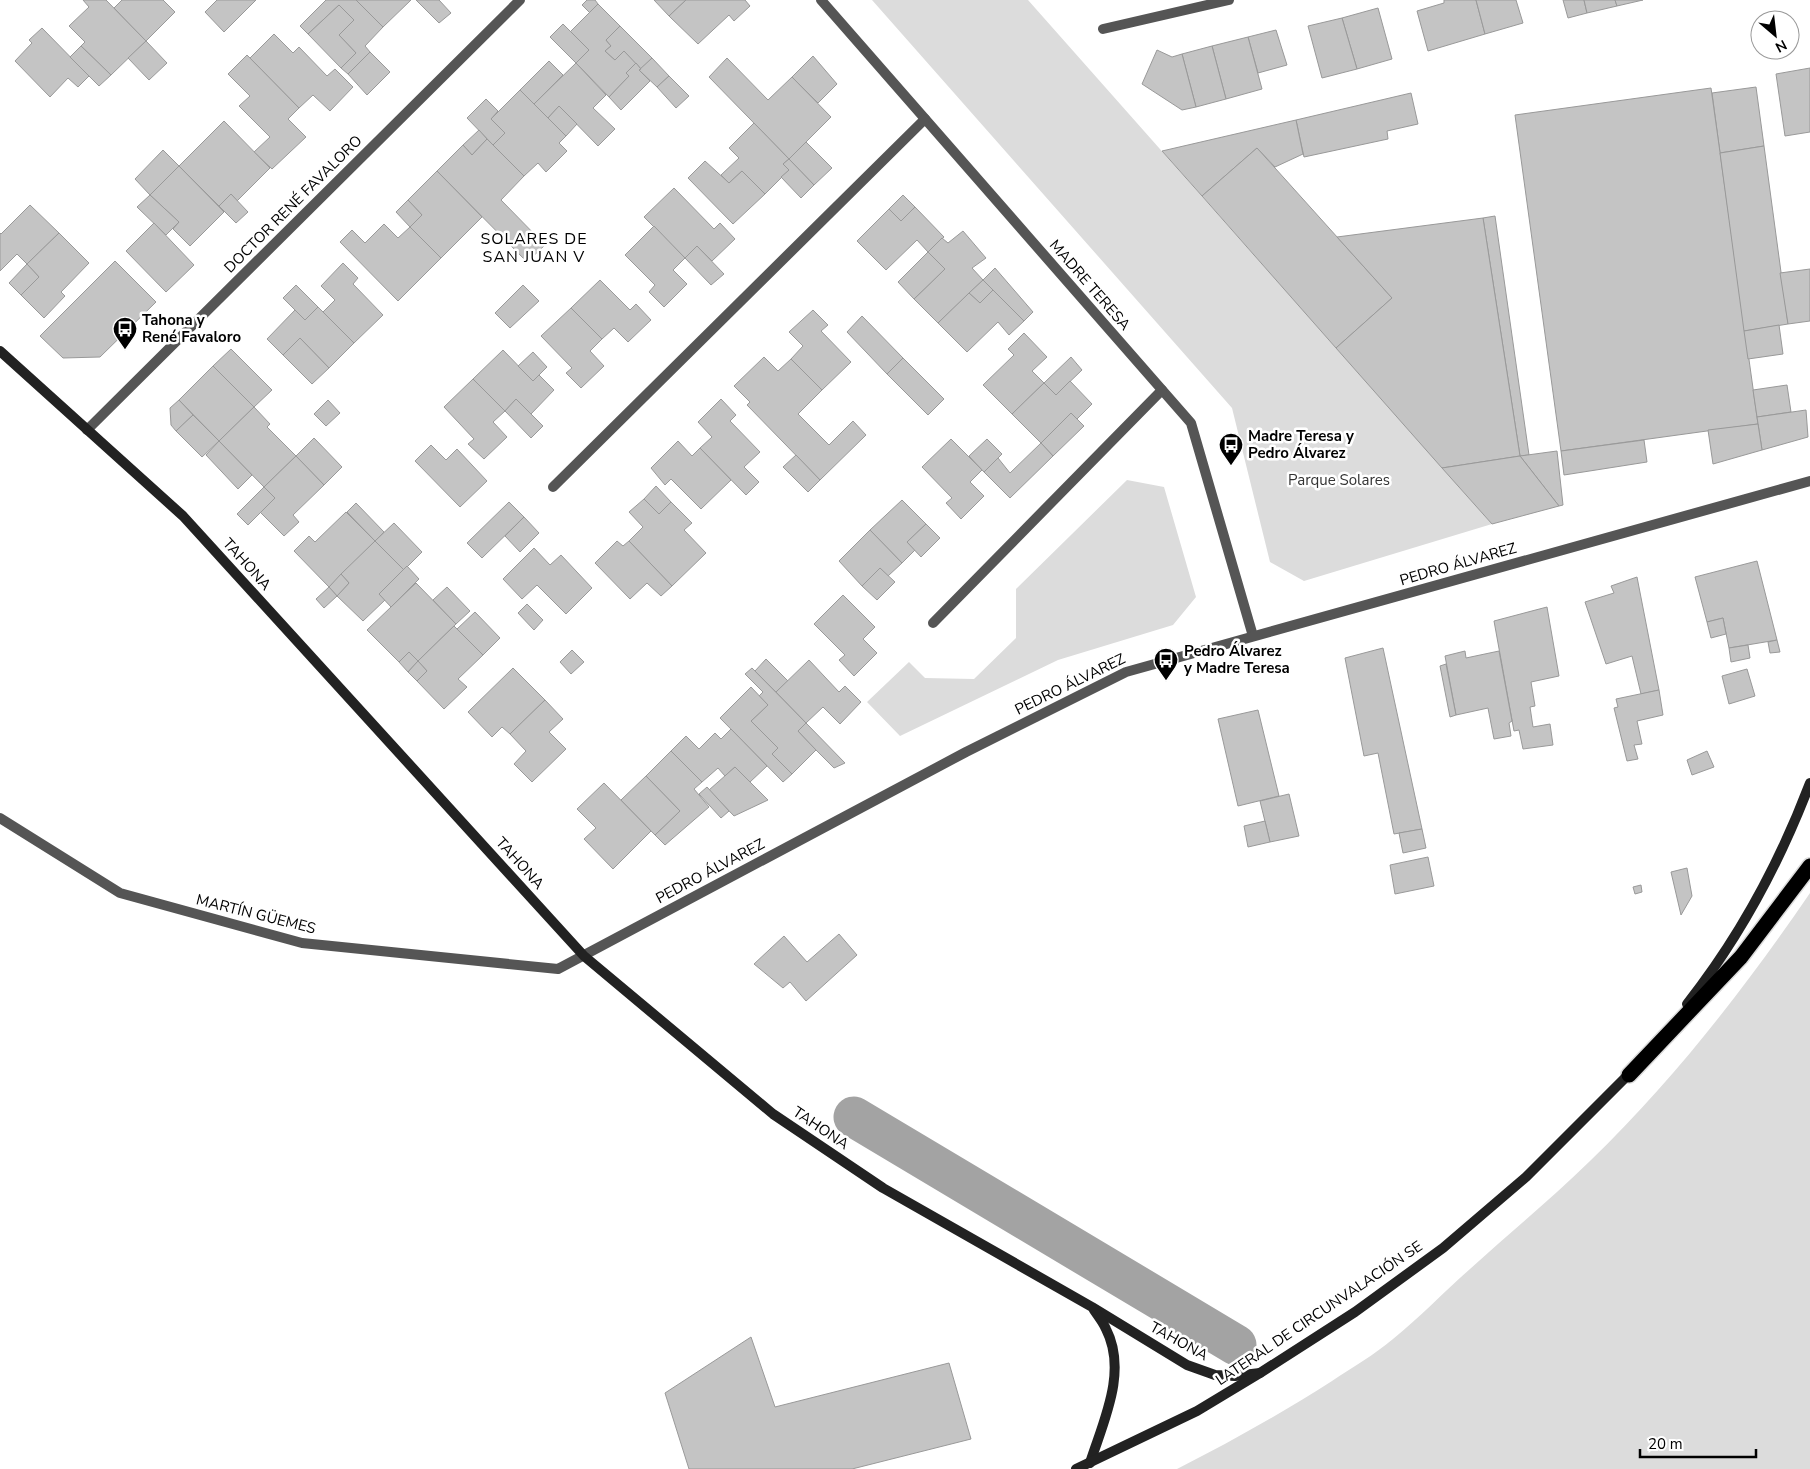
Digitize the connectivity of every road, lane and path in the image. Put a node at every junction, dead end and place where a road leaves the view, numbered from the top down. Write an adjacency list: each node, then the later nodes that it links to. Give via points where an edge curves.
1 (520, 0): 8 (street, DOCTOR RENÉ FAVALORO)
2 (820, 0): 5 (street, MADRE TERESA)
3 (1229, 0): 4 (street)
4 (1103, 29)
5 (925, 119): 7 (street, MADRE TERESA); 10 (street)
6 (0, 351): 8 (street, TAHONA)
7 (1162, 390): 11 (street); 12 (street, MADRE TERESA, via 1191,423)
8 (87, 430): 16 (street, TAHONA, via 182,516)
9 (1810, 482): 12 (street, PEDRO ÁLVAREZ)
10 (553, 487)
11 (934, 623)
12 (1253, 636): 16 (street, PEDRO ÁLVAREZ, via 1126,672 966,752)
13 (1810, 783): 17 (street, LATERAL DE CIRCUNVALACIÓN SE, via 1763,889 1708,977)
14 (0, 818): 16 (street, MARTÍN GÜEMES, via 120,893 302,943 558,969)
15 (1810, 866): 17 (highway, via 1741,956)
16 (584, 956): 18 (street, TAHONA, via 773,1114 883,1188)
17 (1629, 1075): 19 (street, LATERAL DE CIRCUNVALACIÓN SE, via 1526,1177 1443,1248 1354,1312)
18 (1092, 1307): 19 (street, TAHONA, via 1204,1372 1235,1376); 20 (street, TAHONA, via 1107,1330 1115,1372 1111,1398)
19 (1260, 1373): 20 (street, LATERAL DE CIRCUNVALACIÓN SE, via 1197,1411)
20 (1090, 1463): 21 (street, LATERAL DE CIRCUNVALACIÓN SE)
21 (1076, 1469)

